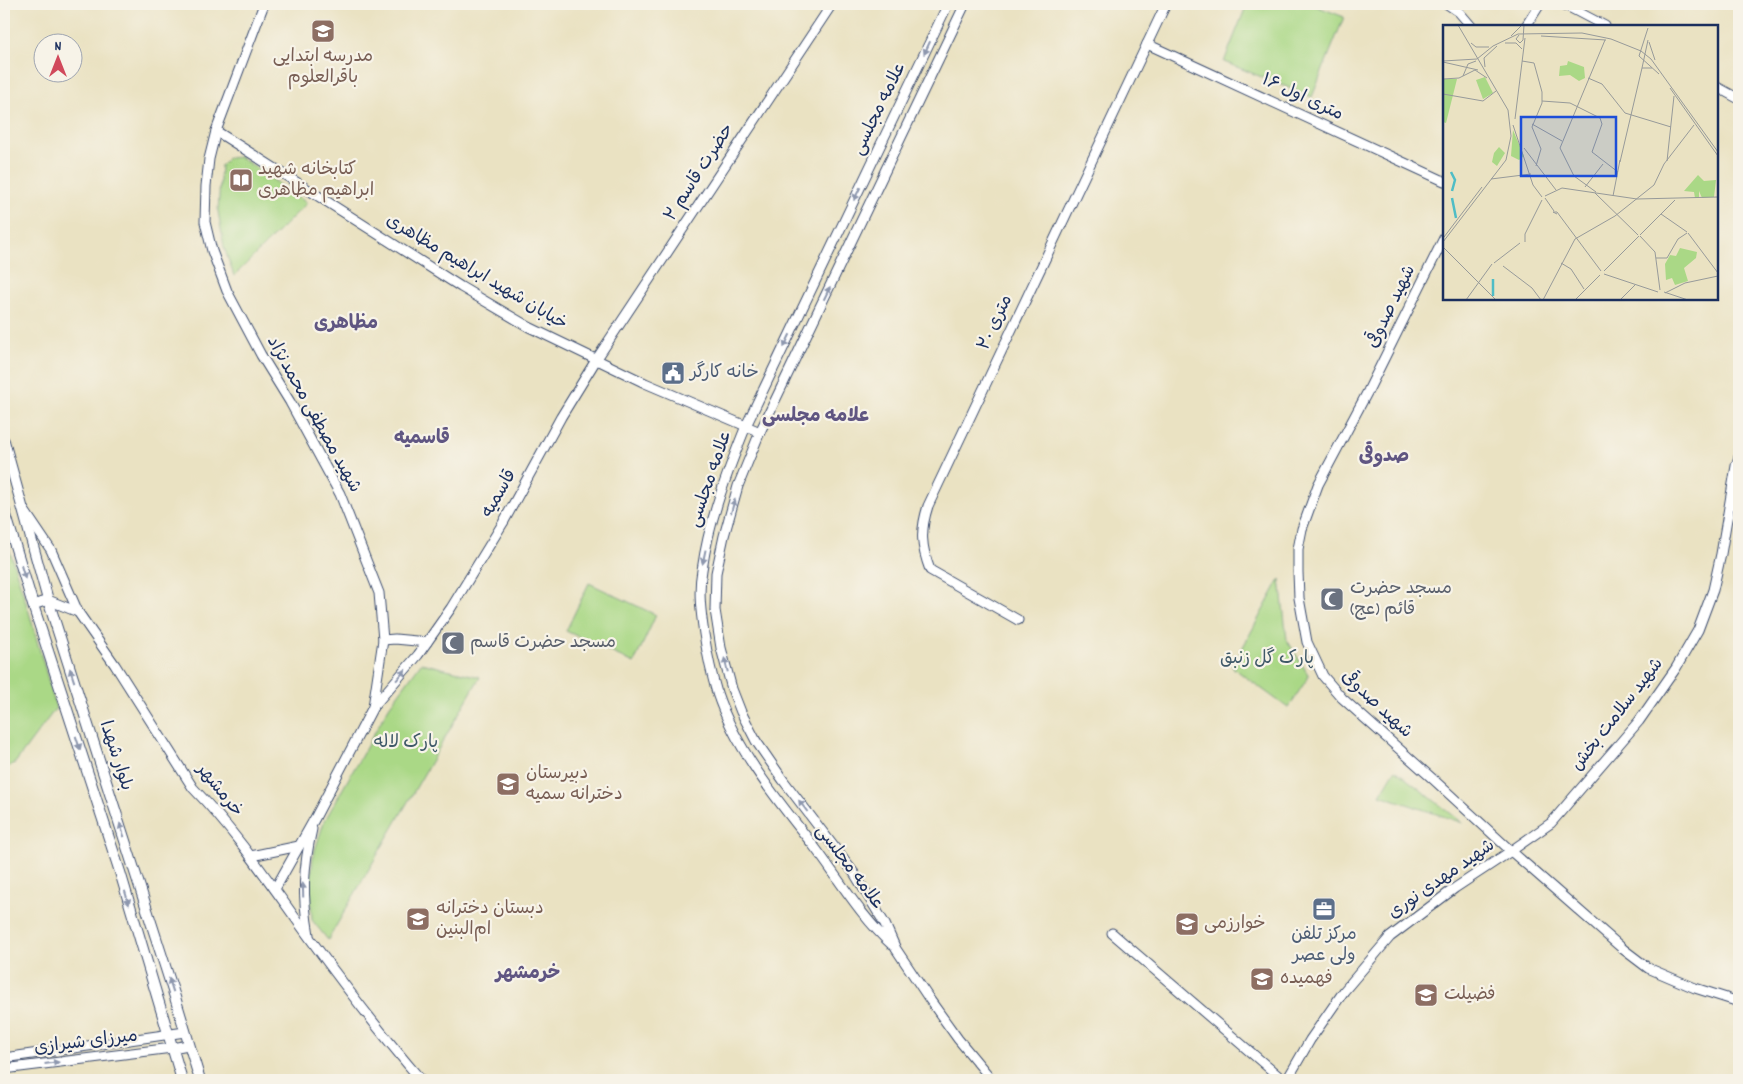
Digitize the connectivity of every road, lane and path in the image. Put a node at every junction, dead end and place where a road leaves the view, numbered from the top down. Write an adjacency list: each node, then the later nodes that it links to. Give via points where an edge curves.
1 (264, 4): 15 (main road, شهید مصطفی محمدنژاد)
2 (832, 4): 18 (main road, ۲ حضرت قاسم)
3 (948, 4): 19 (main road, علامه مجلسی, one-way to 19)
4 (965, 4): 20 (main road, علامه مجلسی, one-way to 4)
5 (1166, 4): 12 (main road, ۲۰ متری)
6 (1447, 4): 9 (main road)
7 (1540, 4): 10 (main road)
8 (1563, 4): 11 (main road)
9 (1470, 25)
10 (1527, 25)
11 (1603, 25)
12 (1147, 44): 16 (main road, ۱۶ متری اول); 30 (main road, ۲۰ متری, via 922,524 922,544 930,570)
13 (1718, 88): 14 (main road)
14 (1739, 99)
15 (216, 131): 18 (main road, خیابان شهید ابراهیم مظاهری, via 461,287 529,327); 31 (main road, شهید مصطفی محمدنژاد, via 206,186 205,222 212,251 227,291 261,356 340,494 379,593)
16 (1443, 181)
17 (1443, 240): 38 (main road, شهید صدوقی, via 1318,485 1299,542 1299,598 1306,642 1323,676 1342,698)
18 (596, 360): 19 (main road, خیابان شهید ابراهیم مظاهری); 32 (main road, قاسمیه, via 503,523)
19 (746, 426): 20 (main road, خیابان شهید ابراهیم مظاهری); 28 (main road, علامه مجلسی, one-way to 28, via 724,481 709,533 701,572)
20 (760, 432): 27 (main road, علامه مجلسی, one-way to 20, via 716,573 724,536 738,486)
21 (4, 441): 23 (main road, بلوار شهدا)
22 (1739, 457): 38 (main road, شهید سلامت بخش, via 1713,590 1698,630 1639,720 1551,823)
23 (20, 503): 25 (main road, بلوار شهدا); 29 (main road, خرمشهر, via 51,550)
24 (4, 508): 26 (main road, بلوار شهدا, one-way to 26)
25 (48, 600): 26 (main road); 29 (main road); 45 (main road, بلوار شهدا, one-way to 25)
26 (32, 605): 46 (main road, بلوار شهدا, one-way to 46, via 120,872)
27 (716, 605): 28 (main road); 34 (main road, علامه مجلسی, one-way to 27, via 756,741 732,689 721,648)
28 (700, 606): 35 (main road, علامه مجلسی, via 706,650 717,693 743,749)
29 (78, 612): 39 (main road, خرمشهر, via 193,788)
30 (1018, 620)
31 (384, 640): 32 (main road); 33 (main road, شهید مصطفی محمدنژاد)
32 (427, 642): 33 (main road, قاسمیه, one-way to 32)
33 (373, 707): 36 (main road, شهید مصطفی محمدنژاد)
34 (783, 780): 35 (main road); 43 (main road, علامه مجلسی, one-way to 34, via 854,873)
35 (770, 789): 43 (main road, علامه مجلسی, via 874,929)
36 (315, 818): 37 (main road, شهید مصطفی محمدنژاد); 42 (main road, one-way to 36, via 303,880)
37 (299, 846): 39 (main road); 40 (main road, شهید مصطفی محمدنژاد)
38 (1511, 852): 44 (main road, شهید صدوقی, via 1648,968); 56 (main road, شهید مهدی نوری, via 1390,936 1344,991)
39 (251, 856): 40 (main road, خرمشهر)
40 (275, 889): 42 (main road, خرمشهر)
41 (1112, 934): 55 (main road)
42 (309, 938): 51 (main road, خرمشهر)
43 (896, 949): 54 (main road, علامه مجلسی, via 958,1039)
44 (1739, 1002)
45 (185, 1032): 46 (main road, میرزای شیرازی); 47 (main road, بلوار شهدا)
46 (168, 1035): 48 (main road, بلوار شهدا); 49 (main road, میرزای شیرازی)
47 (188, 1045): 48 (main road, میرزای شیرازی); 53 (main road, بلوار شهدا)
48 (172, 1048): 50 (main road, میرزای شیرازی, one-way to 48); 52 (main road, بلوار شهدا)
49 (4, 1058)
50 (4, 1069)
51 (418, 1079)
52 (182, 1080)
53 (200, 1080)
54 (992, 1080)
55 (1283, 1080)
56 (1287, 1080)

